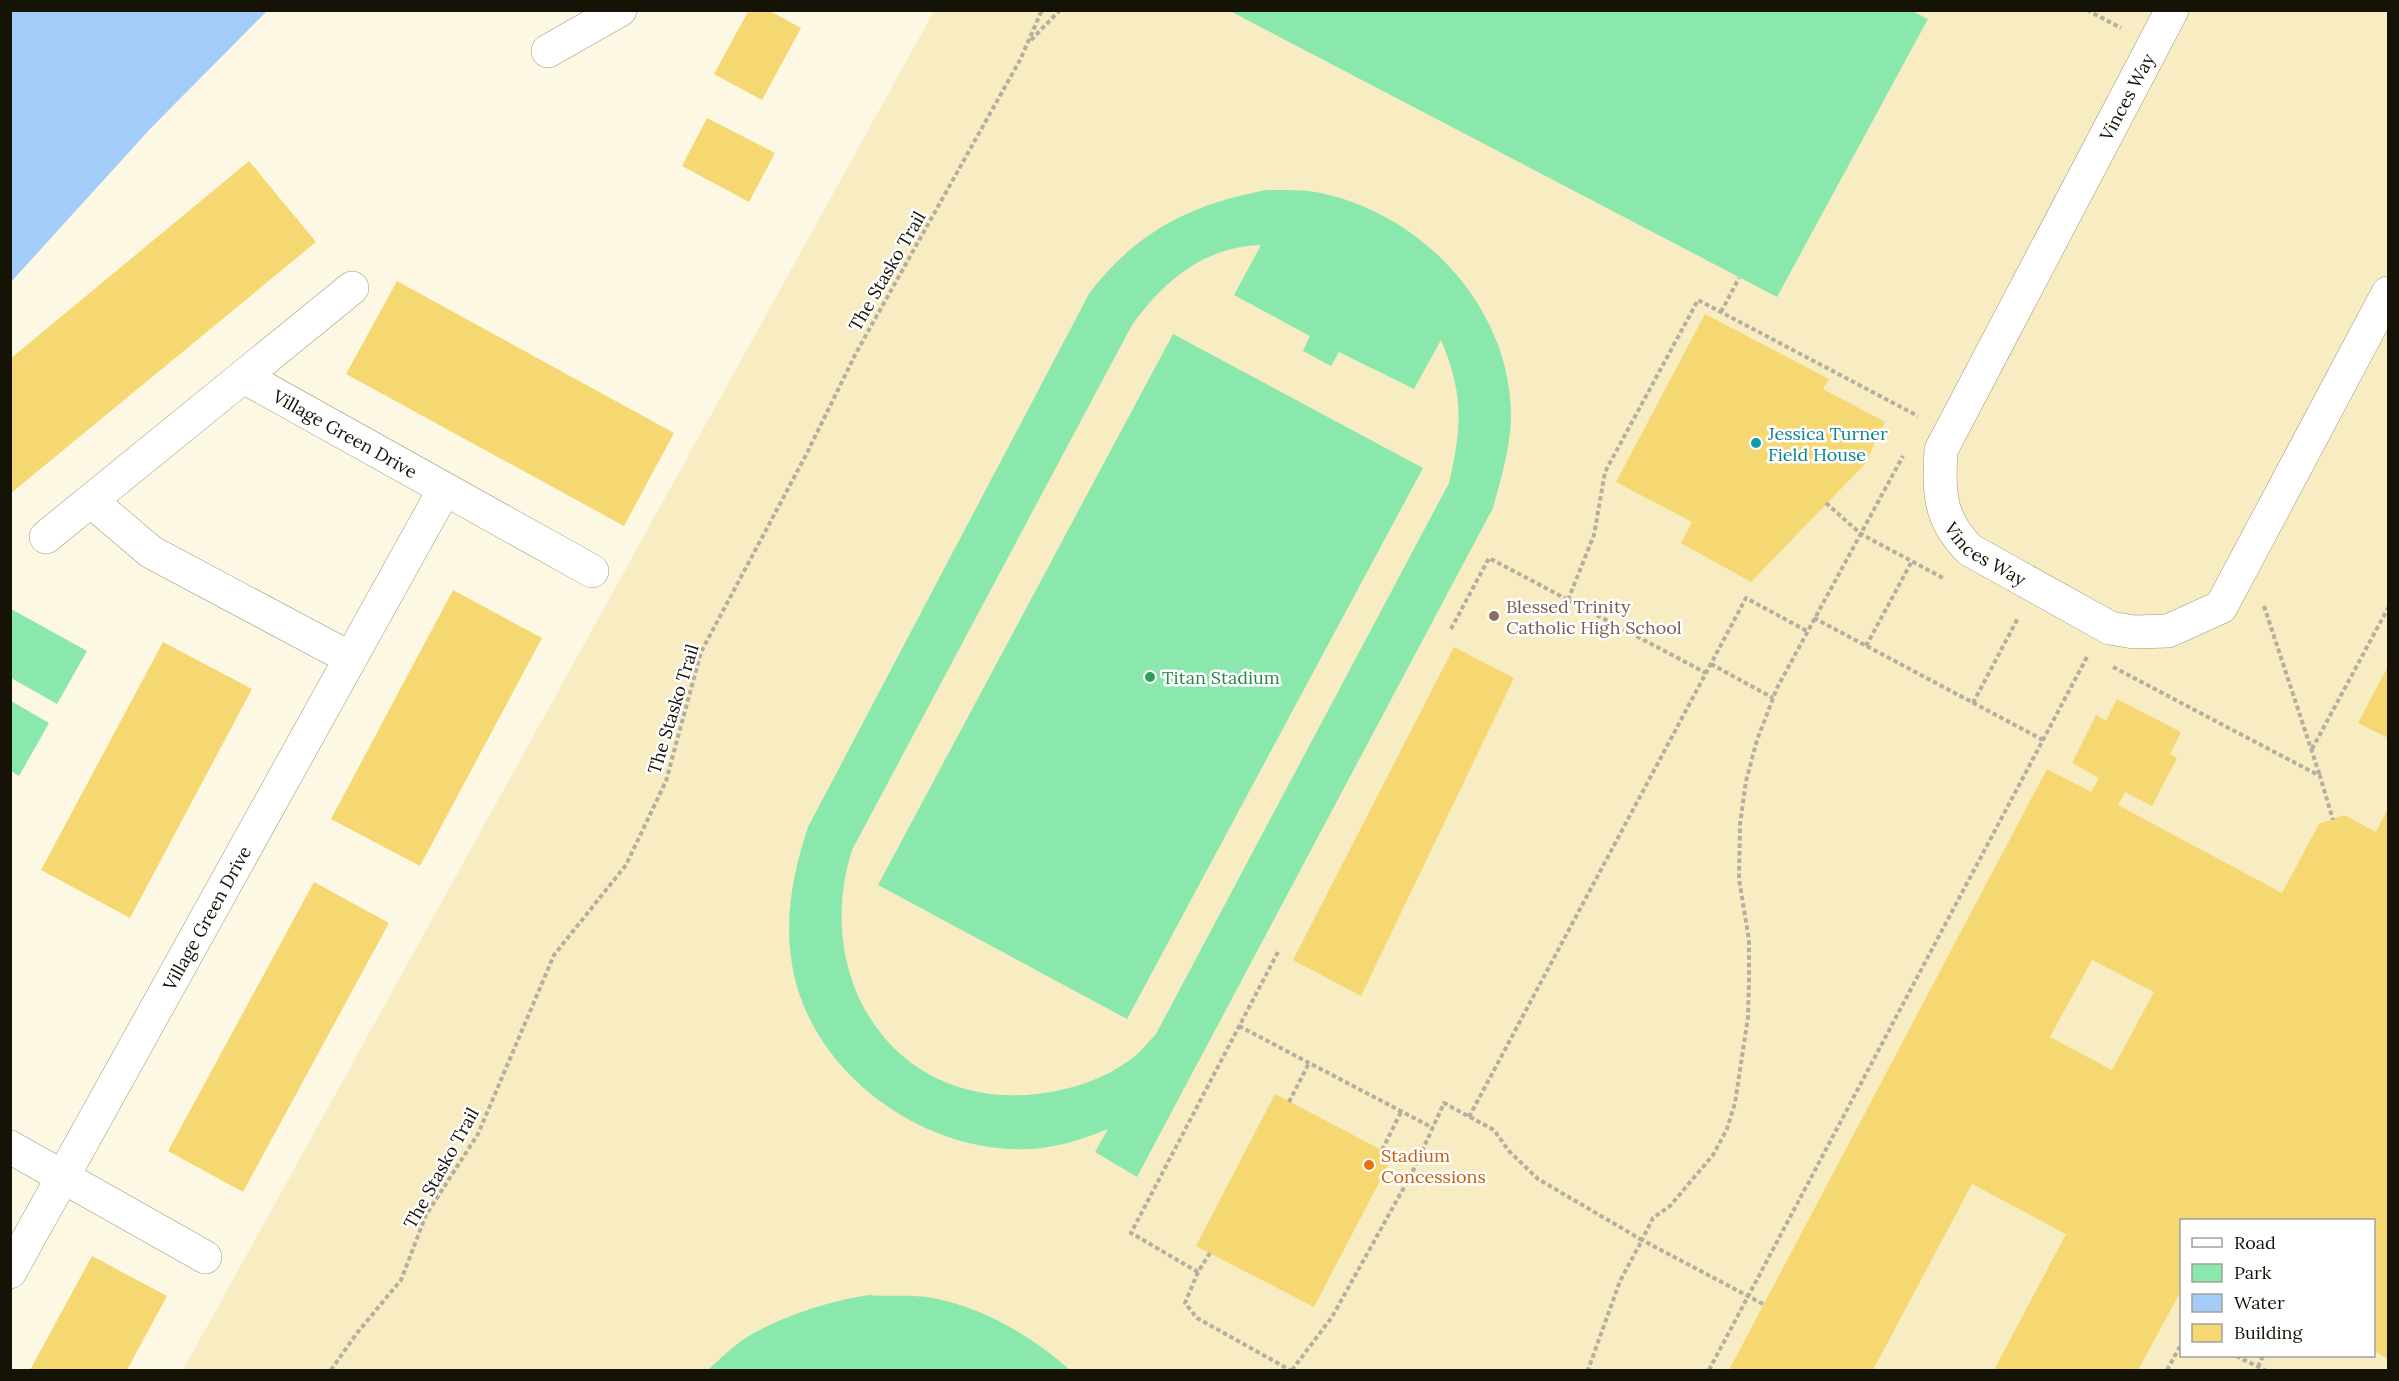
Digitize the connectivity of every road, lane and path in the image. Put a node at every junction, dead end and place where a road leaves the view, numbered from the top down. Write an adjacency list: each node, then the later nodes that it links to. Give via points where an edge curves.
1 (620, 10): 8 (street)
2 (1042, 10): 7 (path, The Stasko Trail)
3 (1060, 10): 7 (path, The Stasko Trail)
4 (2088, 10): 6 (path)
5 (2172, 10): 11 (street, Vinces Way, via 1941,450 1939,493 1953,533 1970,550 2110,628 2168,631 2221,607)
6 (2129, 32)
7 (1028, 43): 68 (path, The Stasko Trail, via 856,353 701,652 666,781 626,865 554,955 478,1134 426,1215 401,1280)
8 (548, 51)
9 (1739, 278): 12 (path)
10 (352, 288): 13 (street)
11 (2388, 293)
12 (1721, 312): 14 (path); 25 (path, via 1698,300 1650,385 1605,472 1593,535)
13 (244, 377): 16 (street, Village Green Drive); 17 (street)
14 (1923, 418)
15 (1906, 450): 19 (path)
16 (444, 490): 22 (street, Village Green Drive); 36 (street, Village Green Drive)
17 (91, 501): 20 (street); 36 (street, via 151,552)
18 (1826, 503): 19 (path)
19 (1861, 534): 21 (path); 29 (path)
20 (46, 537)
21 (1912, 561): 23 (path, via 1948,580); 33 (path)
22 (592, 570)
23 (1943, 570)
24 (2260, 596): 44 (path)
25 (1568, 600): 31 (path, via 1489,558); 40 (path)
26 (2388, 608): 44 (path)
27 (2009, 612): 28 (path)
28 (2019, 617): 30 (path); 42 (path)
29 (1814, 618): 32 (path); 33 (path)
30 (2029, 622)
31 (1451, 628)
32 (1807, 631): 38 (path, via 1746,598); 41 (path)
33 (1866, 646): 42 (path)
34 (2079, 649): 35 (path)
35 (2089, 654): 37 (path); 43 (path)
36 (350, 658): 56 (street, Village Green Drive)
37 (2099, 659)
38 (1711, 664): 40 (path); 41 (path)
39 (2110, 665): 45 (path)
40 (1706, 674): 52 (path)
41 (1773, 698): 57 (path, via 1746,780 1740,824 1739,879 1749,940 1749,981 1748,1017 1735,1103 1713,1155 1670,1206 1653,1218)
42 (1973, 703): 43 (path)
43 (2043, 740): 62 (path)
44 (2312, 750): 45 (path)
45 (2320, 776): 46 (path)
46 (2333, 820)
47 (1278, 952): 48 (path)
48 (1239, 1026): 49 (path); 61 (path, via 1131,1233)
49 (1309, 1063): 50 (path); 51 (path)
50 (1289, 1102)
51 (1401, 1112): 53 (path); 55 (path)
52 (1469, 1117): 53 (path, via 1444,1103); 57 (path, via 1494,1130 1538,1179)
53 (1432, 1128): 69 (path, via 1412,1173 1332,1317)
54 (10, 1147): 56 (street)
55 (1382, 1150)
56 (64, 1177): 59 (street); 60 (street, Village Green Drive)
57 (1642, 1240): 62 (path); 70 (path, via 1620,1281)
58 (1210, 1253): 61 (path)
59 (205, 1257)
60 (10, 1272)
61 (1198, 1272): 69 (path, via 1185,1303 1197,1318)
62 (1748, 1296): 63 (path); 71 (path)
63 (1763, 1304)
64 (2180, 1345): 72 (path)
65 (2238, 1357): 67 (path)
66 (2263, 1357): 67 (path)
67 (2258, 1367): 73 (path)
68 (331, 1371)
69 (1291, 1371)
70 (1588, 1371)
71 (1709, 1371)
72 (2167, 1371)
73 (2265, 1371)

